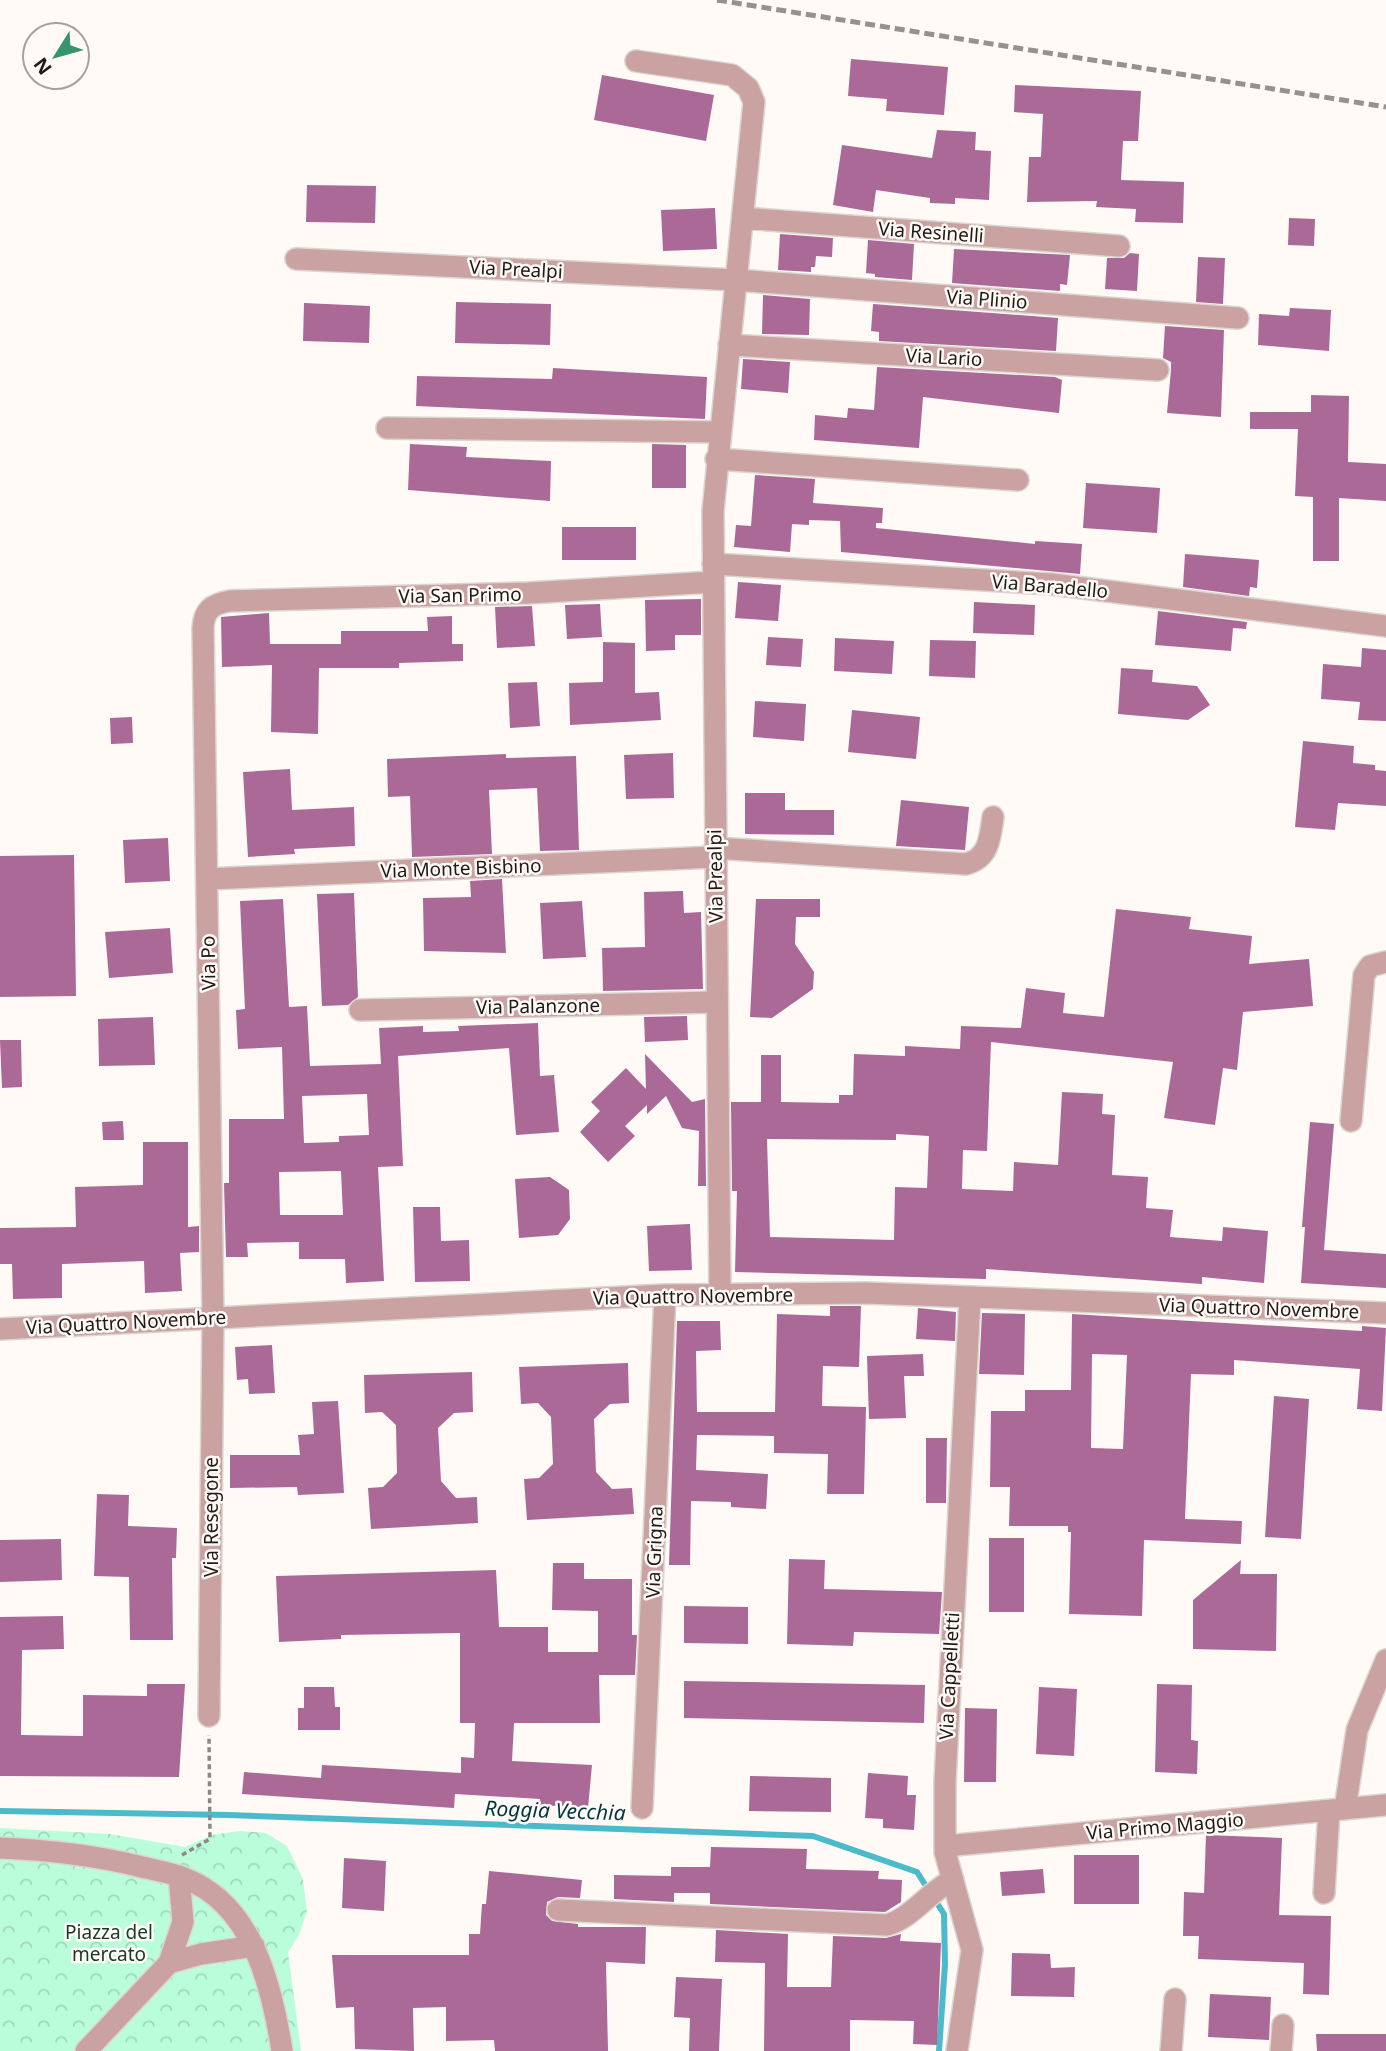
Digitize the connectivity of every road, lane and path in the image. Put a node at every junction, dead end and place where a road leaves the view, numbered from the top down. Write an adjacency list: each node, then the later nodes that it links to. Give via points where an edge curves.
1 (636, 61): 2 (street, Via Prealpi, via 728,74 748,88 755,113)
2 (743, 218): 3 (street, Via Resinelli); 5 (street, Via Prealpi)
3 (1119, 246)
4 (296, 259): 5 (street, Via Prealpi)
5 (736, 280): 6 (street, Via Plinio); 7 (street, Via Prealpi)
6 (1238, 318)
7 (729, 345): 8 (street, Via Lario); 10 (street, Via Prealpi)
8 (1158, 370)
9 (387, 428): 10 (street)
10 (719, 432): 11 (street, Via Prealpi)
11 (716, 459): 12 (street); 13 (street, Via Prealpi)
12 (1018, 480)
13 (713, 573): 14 (street, Via San Primo, via 528,593 230,601); 15 (street, Via Baradello, via 1051,584); 17 (street, Via Prealpi)
14 (209, 609): 18 (street, Via Po, via 203,628)
15 (1386, 626)
16 (993, 817): 17 (street, Via Monte Bisbino, via 984,854 966,864)
17 (715, 853): 18 (street, Via Monte Bisbino); 20 (street, Via Prealpi)
18 (207, 879): 27 (street, Via Po)
19 (1386, 962): 22 (street, via 1370,965 1364,975)
20 (716, 1002): 21 (street, Via Palanzone); 23 (street, Via Prealpi)
21 (360, 1010)
22 (1351, 1121)
23 (720, 1294): 24 (street, Via Quattro Novembre); 25 (street, Via Quattro Novembre)
24 (665, 1295): 27 (street, Via Quattro Novembre); 32 (street, Via Grigna)
25 (971, 1297): 26 (street, Via Quattro Novembre); 35 (street, Via Cappelletti, via 947,1699)
26 (1386, 1313)
27 (213, 1318): 28 (street, Via Quattro Novembre); 30 (street, Via Resegone)
28 (0, 1329)
29 (1386, 1660): 33 (street, via 1357,1730)
30 (209, 1716): 34 (path)
31 (1386, 1805): 33 (street, Via Primo Maggio)
32 (642, 1808)
33 (1337, 1810): 35 (street, Via Primo Maggio); 39 (street)
34 (210, 1839)
35 (945, 1846): 38 (street, Via Cappelletti)
36 (0, 1848): 37 (street, via 102,1859)
37 (179, 1876): 41 (street, via 215,1897); 42 (street, via 183,1922)
38 (939, 1888): 40 (street, via 897,1922 881,1925); 47 (street, Via Cappelletti, via 972,1950)
39 (1324, 1892)
40 (558, 1910)
41 (254, 1946): 42 (street); 46 (street, via 269,1988)
42 (169, 1963): 45 (street)
43 (1175, 1999): 48 (street)
44 (1283, 2025): 49 (street)
45 (86, 2051)
46 (282, 2051)
47 (957, 2051)
48 (1171, 2051)
49 (1281, 2051)

